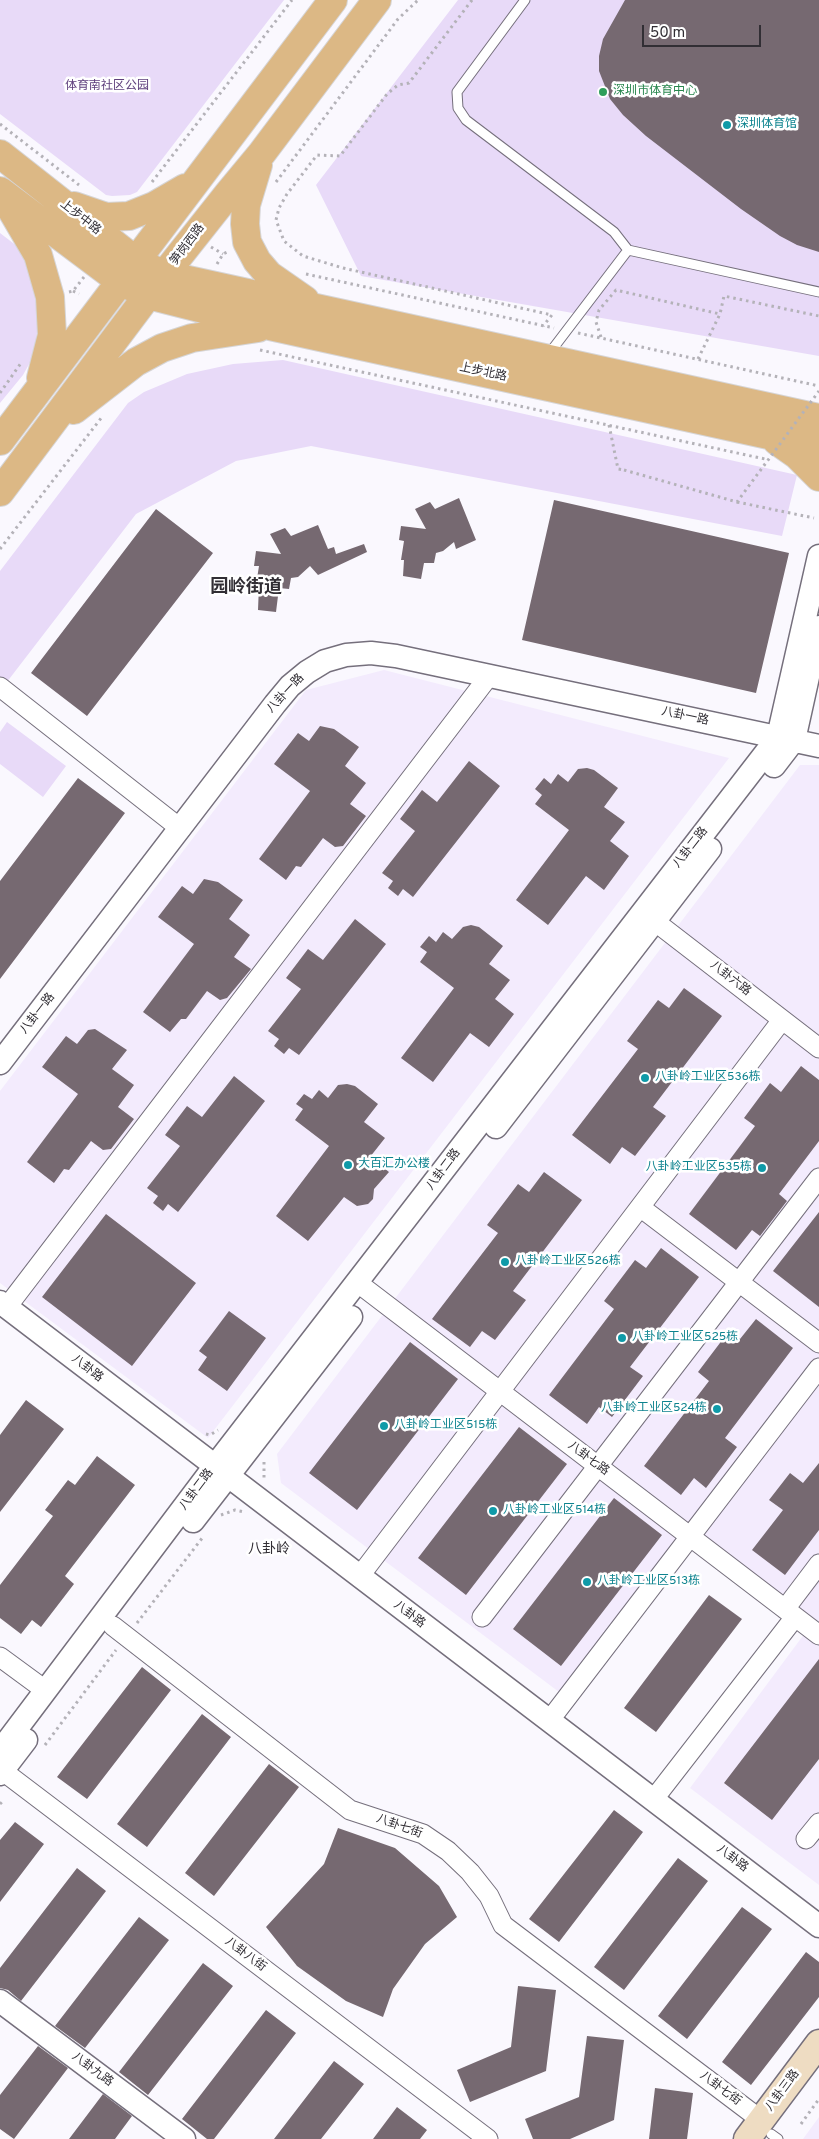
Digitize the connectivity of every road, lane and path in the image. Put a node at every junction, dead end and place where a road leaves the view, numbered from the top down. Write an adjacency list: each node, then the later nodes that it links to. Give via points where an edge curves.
1 (292, 0): 11 (path)
2 (333, 0): 10 (main road)
3 (418, 0): 13 (path, via 398,19)
4 (472, 0): 31 (path, via 409,83 387,94 340,156 317,155 287,194 276,220 284,241 303,256 552,315)
5 (525, 0): 18 (lane, via 462,84 458,92 458,108 466,120 614,232)
6 (369, 3): 8 (main road, 笋岗西路)
7 (0, 124): 12 (path)
8 (262, 153): 24 (main road, 笋岗西路); 27 (main road, via 246,205 247,242 269,275)
9 (0, 154): 15 (main road, 上步中路)
10 (207, 166): 15 (main road, via 182,191 128,216 106,217 91,213); 21 (main road)
11 (150, 184)
12 (81, 187)
13 (272, 188)
14 (0, 192): 21 (main road, 上步中路); 38 (main road, via 30,238 44,271 50,297 52,335)
15 (51, 195): 21 (main road, 上步中路)
16 (209, 246): 19 (path)
17 (231, 250): 19 (path)
18 (628, 250): 25 (lane); 32 (lane)
19 (223, 254): 20 (path)
20 (217, 264)
21 (128, 271): 24 (main road, 上步中路); 38 (main road)
22 (297, 272): 31 (path)
23 (84, 277): 26 (path, via 74,290)
24 (157, 285): 27 (main road); 30 (main road, 上步北路); 41 (main road, 笋岗西路)
25 (819, 292)
26 (78, 294)
27 (317, 307): 36 (main road)
28 (720, 314): 29 (path, via 724,296); 33 (path, via 616,290 599,310 596,322); 37 (path)
29 (819, 316)
30 (270, 326): 47 (main road, via 192,338 162,348 136,362); 49 (main road, 上步北路)
31 (543, 326): 32 (path)
32 (566, 330): 33 (path); 36 (lane)
33 (601, 338): 37 (path)
34 (254, 348): 45 (path)
35 (24, 358): 42 (path)
36 (546, 359): 44 (main road)
37 (698, 359): 39 (path)
38 (44, 382): 41 (main road); 46 (main road)
39 (819, 386)
40 (819, 391): 52 (path, bridge)
41 (76, 392): 47 (main road, 笋岗西路)
42 (0, 393)
43 (103, 416): 54 (path)
44 (819, 418)
45 (609, 425): 49 (path); 52 (path, bridge, via 618,468)
46 (4, 428)
47 (47, 431): 51 (main road, 笋岗西路)
48 (819, 446): 49 (main road, 上步北路)
49 (768, 447): 50 (main road, via 797,454)
50 (819, 477)
51 (0, 492)
52 (737, 502): 53 (path)
53 (814, 518)
54 (0, 549)
55 (819, 556): 59 (street, 八卦二路)
56 (819, 627): 59 (street, 八卦二路)
57 (490, 676): 59 (street, 八卦一路); 61 (street, 八卦一路, via 371,653 326,661 290,686); 70 (street)
58 (0, 687): 61 (street)
59 (786, 738): 60 (street, 八卦一路); 62 (street, 八卦二路)
60 (819, 746)
61 (181, 829): 65 (street, 八卦一路)
62 (648, 916): 63 (street, 八卦六路); 69 (street, 八卦二路)
63 (782, 1020): 64 (street, 八卦六路); 67 (street)
64 (819, 1048)
65 (0, 1063)
66 (819, 1178): 68 (street)
67 (640, 1208): 68 (street); 73 (street)
68 (739, 1282): 71 (street); 75 (street)
69 (364, 1288): 73 (street, 八卦七路); 76 (street, 八卦二路)
70 (4, 1305): 76 (street, 八卦路)
71 (819, 1343)
72 (819, 1368): 81 (street)
73 (500, 1392): 75 (street, 八卦七路); 83 (street)
74 (264, 1462): 77 (path, via 264,1480)
75 (598, 1466): 81 (street, 八卦七路); 85 (street)
76 (221, 1472): 83 (street, 八卦路); 86 (street, 八卦二路); 89 (street, 八卦二路)
77 (269, 1487)
78 (248, 1513): 79 (path, via 234,1510)
79 (220, 1516)
80 (208, 1532): 86 (path)
81 (690, 1537): 84 (street, 八卦七路); 90 (street)
82 (819, 1564): 84 (street)
83 (360, 1577): 90 (street, 八卦路)
84 (790, 1613): 87 (street, 八卦七路); 93 (street)
85 (482, 1617)
86 (122, 1633): 91 (path); 92 (street, 八卦二路); 102 (street, 八卦七街, via 350,1810 423,1834 448,1851 488,1896 503,1925)
87 (819, 1635)
88 (0, 1657): 89 (street)
89 (46, 1690): 92 (street, 八卦二路)
90 (548, 1721): 93 (street, 八卦路)
91 (40, 1751)
92 (1, 1765): 104 (street, 八卦八街)
93 (653, 1800): 96 (street, 八卦路)
94 (819, 1823): 95 (street)
95 (806, 1839)
96 (819, 1926)
97 (0, 2001): 103 (street, 八卦九路)
98 (819, 2043): 102 (main road, 八卦三路)
99 (819, 2070): 102 (main road, 八卦三路)
100 (819, 2099): 101 (path)
101 (801, 2124)
102 (765, 2134)
103 (184, 2139)
104 (488, 2139)

